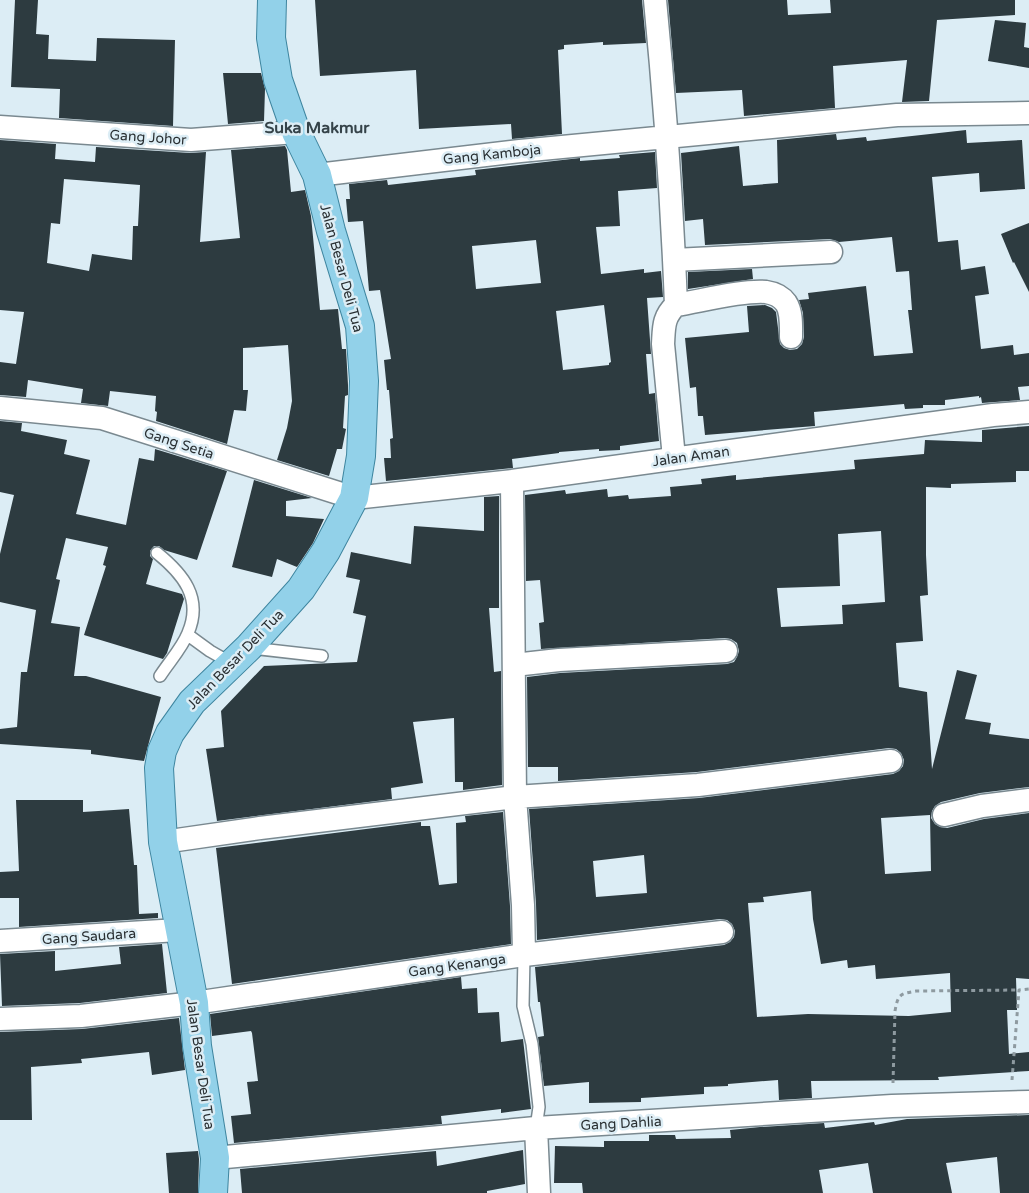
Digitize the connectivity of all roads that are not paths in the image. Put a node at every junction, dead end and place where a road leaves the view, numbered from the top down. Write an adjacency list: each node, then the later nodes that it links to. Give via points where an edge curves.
1 (272, 0): 5 (main road, Jalan Besar Deli Tua, via 271,38 278,80)
2 (655, 0): 6 (street)
3 (1029, 113): 6 (street, Gang Kamboja, via 897,115)
4 (0, 127): 5 (street, Gang Johor, via 191,140)
5 (296, 132): 7 (main road, Jalan Besar Deli Tua)
6 (668, 136): 7 (street, Gang Kamboja); 9 (street)
7 (317, 175): 16 (main road, Jalan Besar Deli Tua, via 360,326 364,381 361,456)
8 (831, 252): 9 (street)
9 (674, 260): 10 (street)
10 (676, 305): 11 (street, via 766,292 779,296 787,304); 14 (street, via 667,313 663,344)
11 (791, 338)
12 (0, 408): 16 (street, Gang Setia, via 102,418)
13 (1029, 412): 14 (street, Jalan Aman)
14 (674, 458): 15 (street, Jalan Aman)
15 (512, 481): 16 (street, Jalan Aman); 22 (street)
16 (354, 498): 20 (main road, Jalan Besar Deli Tua, via 301,589)
17 (157, 553): 18 (lane, via 184,578 191,594 194,607)
18 (188, 634): 20 (lane, via 210,651); 23 (lane)
19 (726, 652): 22 (street, via 559,660)
20 (240, 655): 21 (lane); 28 (main road, Jalan Besar Deli Tua, via 187,708 162,751 159,768)
21 (322, 656)
22 (514, 666): 25 (street)
23 (160, 676)
24 (891, 761): 25 (street, via 698,785)
25 (515, 797): 28 (street); 32 (street)
26 (1029, 800): 27 (street)
27 (944, 815)
28 (162, 842): 29 (main road, Jalan Besar Deli Tua)
29 (178, 930): 31 (street, Gang Saudara); 33 (main road, Jalan Besar Deli Tua)
30 (722, 932): 32 (street, Gang Kenanga)
31 (0, 941)
32 (524, 955): 33 (street, Gang Kenanga); 36 (lane, via 523,1006 533,1053 539,1108)
33 (194, 1003): 34 (street, Gang Kenanga, via 81,1016); 37 (main road, Jalan Besar Deli Tua, via 197,1046)
34 (0, 1019)
35 (1020, 1102): 36 (street, Gang Dahlia, via 892,1106)
36 (536, 1128): 37 (street, Gang Dahlia); 39 (street)
37 (215, 1158): 38 (main road, Jalan Besar Deli Tua)
38 (213, 1193)
39 (539, 1193)

